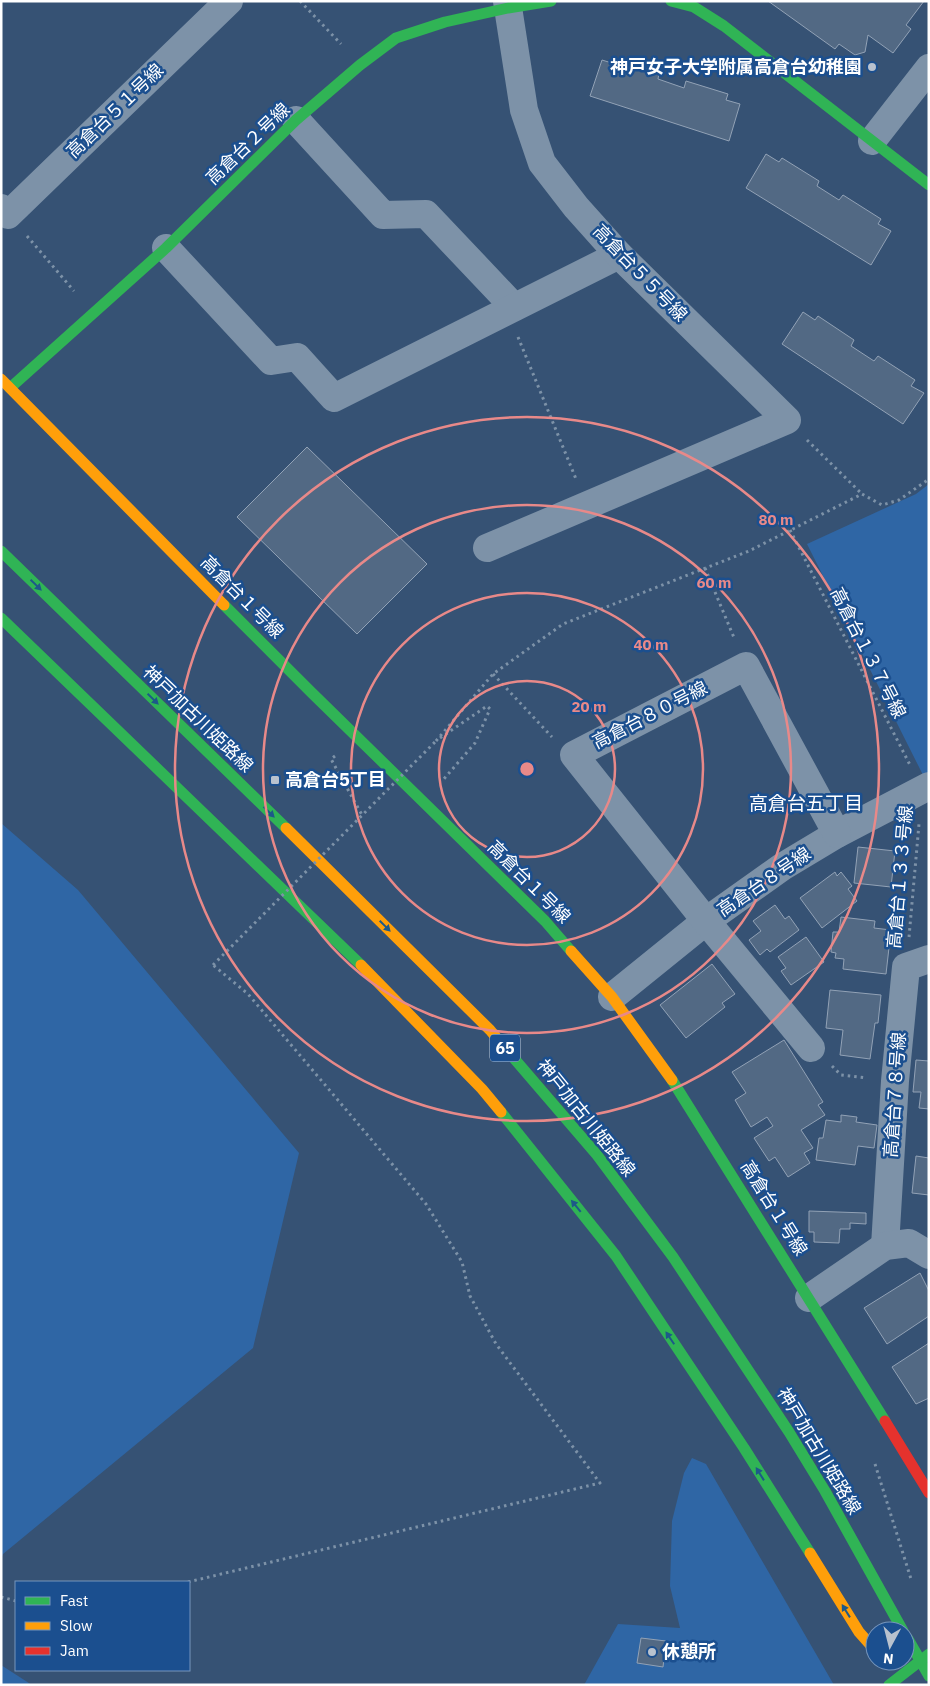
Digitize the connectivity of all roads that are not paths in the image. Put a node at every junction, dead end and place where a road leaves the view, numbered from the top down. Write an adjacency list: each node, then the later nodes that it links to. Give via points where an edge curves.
1 (229, 1): 9 (street, 高倉台５１号線)
2 (551, 1): 4 (main road, 高倉台２号線)
3 (671, 1): 7 (main road, via 694,7 724,26)
4 (507, 5): 6 (main road, 高倉台２号線, via 396,38); 11 (street, 高倉台５５号線, via 524,110 542,162 576,207)
5 (929, 68): 7 (street)
6 (296, 120): 10 (main road, 高倉台２号線); 12 (street, via 383,215 426,214)
7 (872, 142): 8 (main road)
8 (929, 185)
9 (5, 211)
10 (166, 248): 12 (street, via 271,361 297,357 334,398); 14 (main road, 高倉台２号線)
11 (619, 255): 12 (street); 15 (street, 高倉台５５号線, via 787,420)
12 (510, 309)
13 (1, 379): 14 (main road, 高倉台１号線)
14 (10, 388): 22 (main road, 高倉台１号線, via 312,693 545,921)
15 (487, 548)
16 (1, 552): 28 (main road, 神戸加古川姫路線 / 65, one-way to 28, via 483,1023 597,1155 673,1257 790,1432)
17 (1, 618): 29 (main road, 65, one-way to 17, via 744,1448 616,1256 482,1089 384,987)
18 (925, 787): 19 (street, 高倉台８号線)
19 (837, 834): 20 (street, 高倉台８号線, via 782,867); 20 (street, 高倉台８０号線, via 746,666 574,755)
20 (706, 921): 22 (street, 高倉台８号線); 23 (street, 高倉台８０号線)
21 (917, 963): 24 (street, 高倉台７８号線, via 895,1081)
22 (612, 997): 26 (main road, 高倉台１号線, via 670,1077)
23 (811, 1048)
24 (886, 1246): 25 (street, via 909,1244); 26 (street)
25 (929, 1254)
26 (809, 1298): 27 (main road, 高倉台１号線)
27 (929, 1493)
28 (898, 1621)
29 (865, 1639)
30 (915, 1651): 33 (main road, 神戸加古川姫路線 / 65)
31 (929, 1654): 34 (main road, bridge)
32 (894, 1671): 35 (main road)
33 (929, 1676)
34 (889, 1685)
35 (906, 1685)

